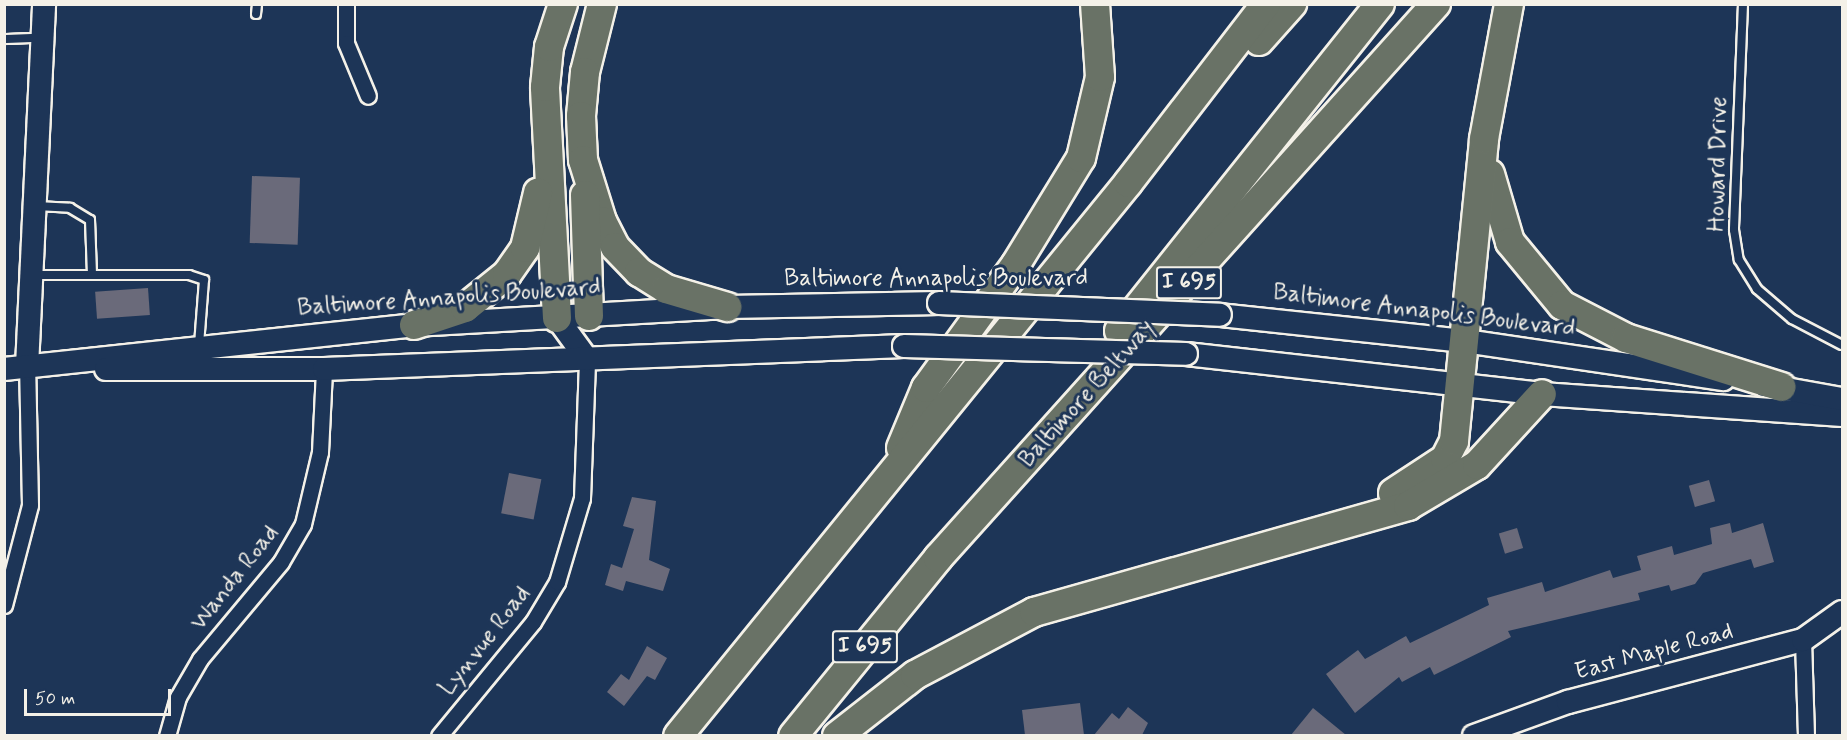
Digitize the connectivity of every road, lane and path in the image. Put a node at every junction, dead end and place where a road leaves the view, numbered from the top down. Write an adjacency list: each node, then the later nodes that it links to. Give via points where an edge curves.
1 (44, 4): 14 (main road)
2 (256, 4): 13 (lane)
3 (346, 4): 16 (street, via 346,44)
4 (563, 4): 17 (highway, via 549,47)
5 (602, 4): 19 (highway, via 585,72)
6 (1095, 4): 41 (highway, via 1100,77 1082,158 1016,264 926,388)
7 (1266, 4): 20 (highway)
8 (1292, 4): 20 (highway)
9 (1380, 4): 43 (highway)
10 (1436, 4): 43 (highway, Baltimore Beltway / I 695)
11 (1509, 4): 18 (highway)
12 (1743, 4): 30 (lane, Howard Drive, via 1734,230 1739,260 1757,289 1792,319)
13 (256, 14)
14 (42, 38): 15 (lane); 21 (main road)
15 (4, 39)
16 (368, 96)
17 (544, 137): 26 (highway); 27 (highway, via 535,218 519,257 507,273 465,308)
18 (1484, 139): 28 (highway); 35 (highway, via 1495,205 1510,242 1562,305 1626,338)
19 (583, 160): 24 (highway, via 602,221 615,247 639,272 666,289); 25 (highway)
20 (1128, 183): 41 (highway)
21 (34, 206): 22 (main road); 23 (lane, via 70,208 90,220)
22 (31, 275): 23 (lane); 32 (main road)
23 (92, 275): 29 (lane, via 204,280)
24 (728, 307): 25 (main road, Baltimore Annapolis Boulevard); 28 (main road, Baltimore Annapolis Boulevard, bridge, via 939,303 1220,315)
25 (589, 315): 26 (main road, Baltimore Annapolis Boulevard); 31 (main road)
26 (557, 318): 27 (main road, Baltimore Annapolis Boulevard); 31 (main road)
27 (414, 325): 29 (main road, Baltimore Annapolis Boulevard)
28 (1466, 340): 34 (highway); 35 (main road, Baltimore Annapolis Boulevard)
29 (199, 345): 32 (main road, Baltimore Annapolis Boulevard)
30 (1842, 345)
31 (587, 359): 33 (main road); 34 (main road, bridge, via 904,346 1186,354); 48 (street, Lynvue Road, via 582,498 557,582 533,622)
32 (16, 368): 33 (main road); 44 (street, via 30,505)
33 (324, 369): 47 (street, Wanda Road, via 320,452 303,524 281,562 200,659 178,698)
34 (1462, 383): 36 (main road); 42 (highway, via 1459,421 1445,459 1400,490)
35 (1781, 387): 37 (main road, Baltimore Annapolis Boulevard)
36 (1542, 394): 39 (main road); 42 (highway, via 1476,465 1445,487 1408,506)
37 (1842, 399)
38 (1842, 415): 39 (main road)
39 (1811, 416): 40 (main road)
40 (1842, 426)
41 (888, 478): 49 (highway)
42 (1309, 531): 51 (highway, via 1034,612 915,675)
43 (938, 558): 50 (highway, Baltimore Beltway / I 695)
44 (4, 605)
45 (1842, 612): 46 (main road, East Maple Road)
46 (1803, 640): 52 (main road, East Maple Road, via 1568,702); 53 (street)
47 (167, 735)
48 (440, 735)
49 (678, 735)
50 (793, 735)
51 (837, 735)
52 (1474, 735)
53 (1806, 735)

